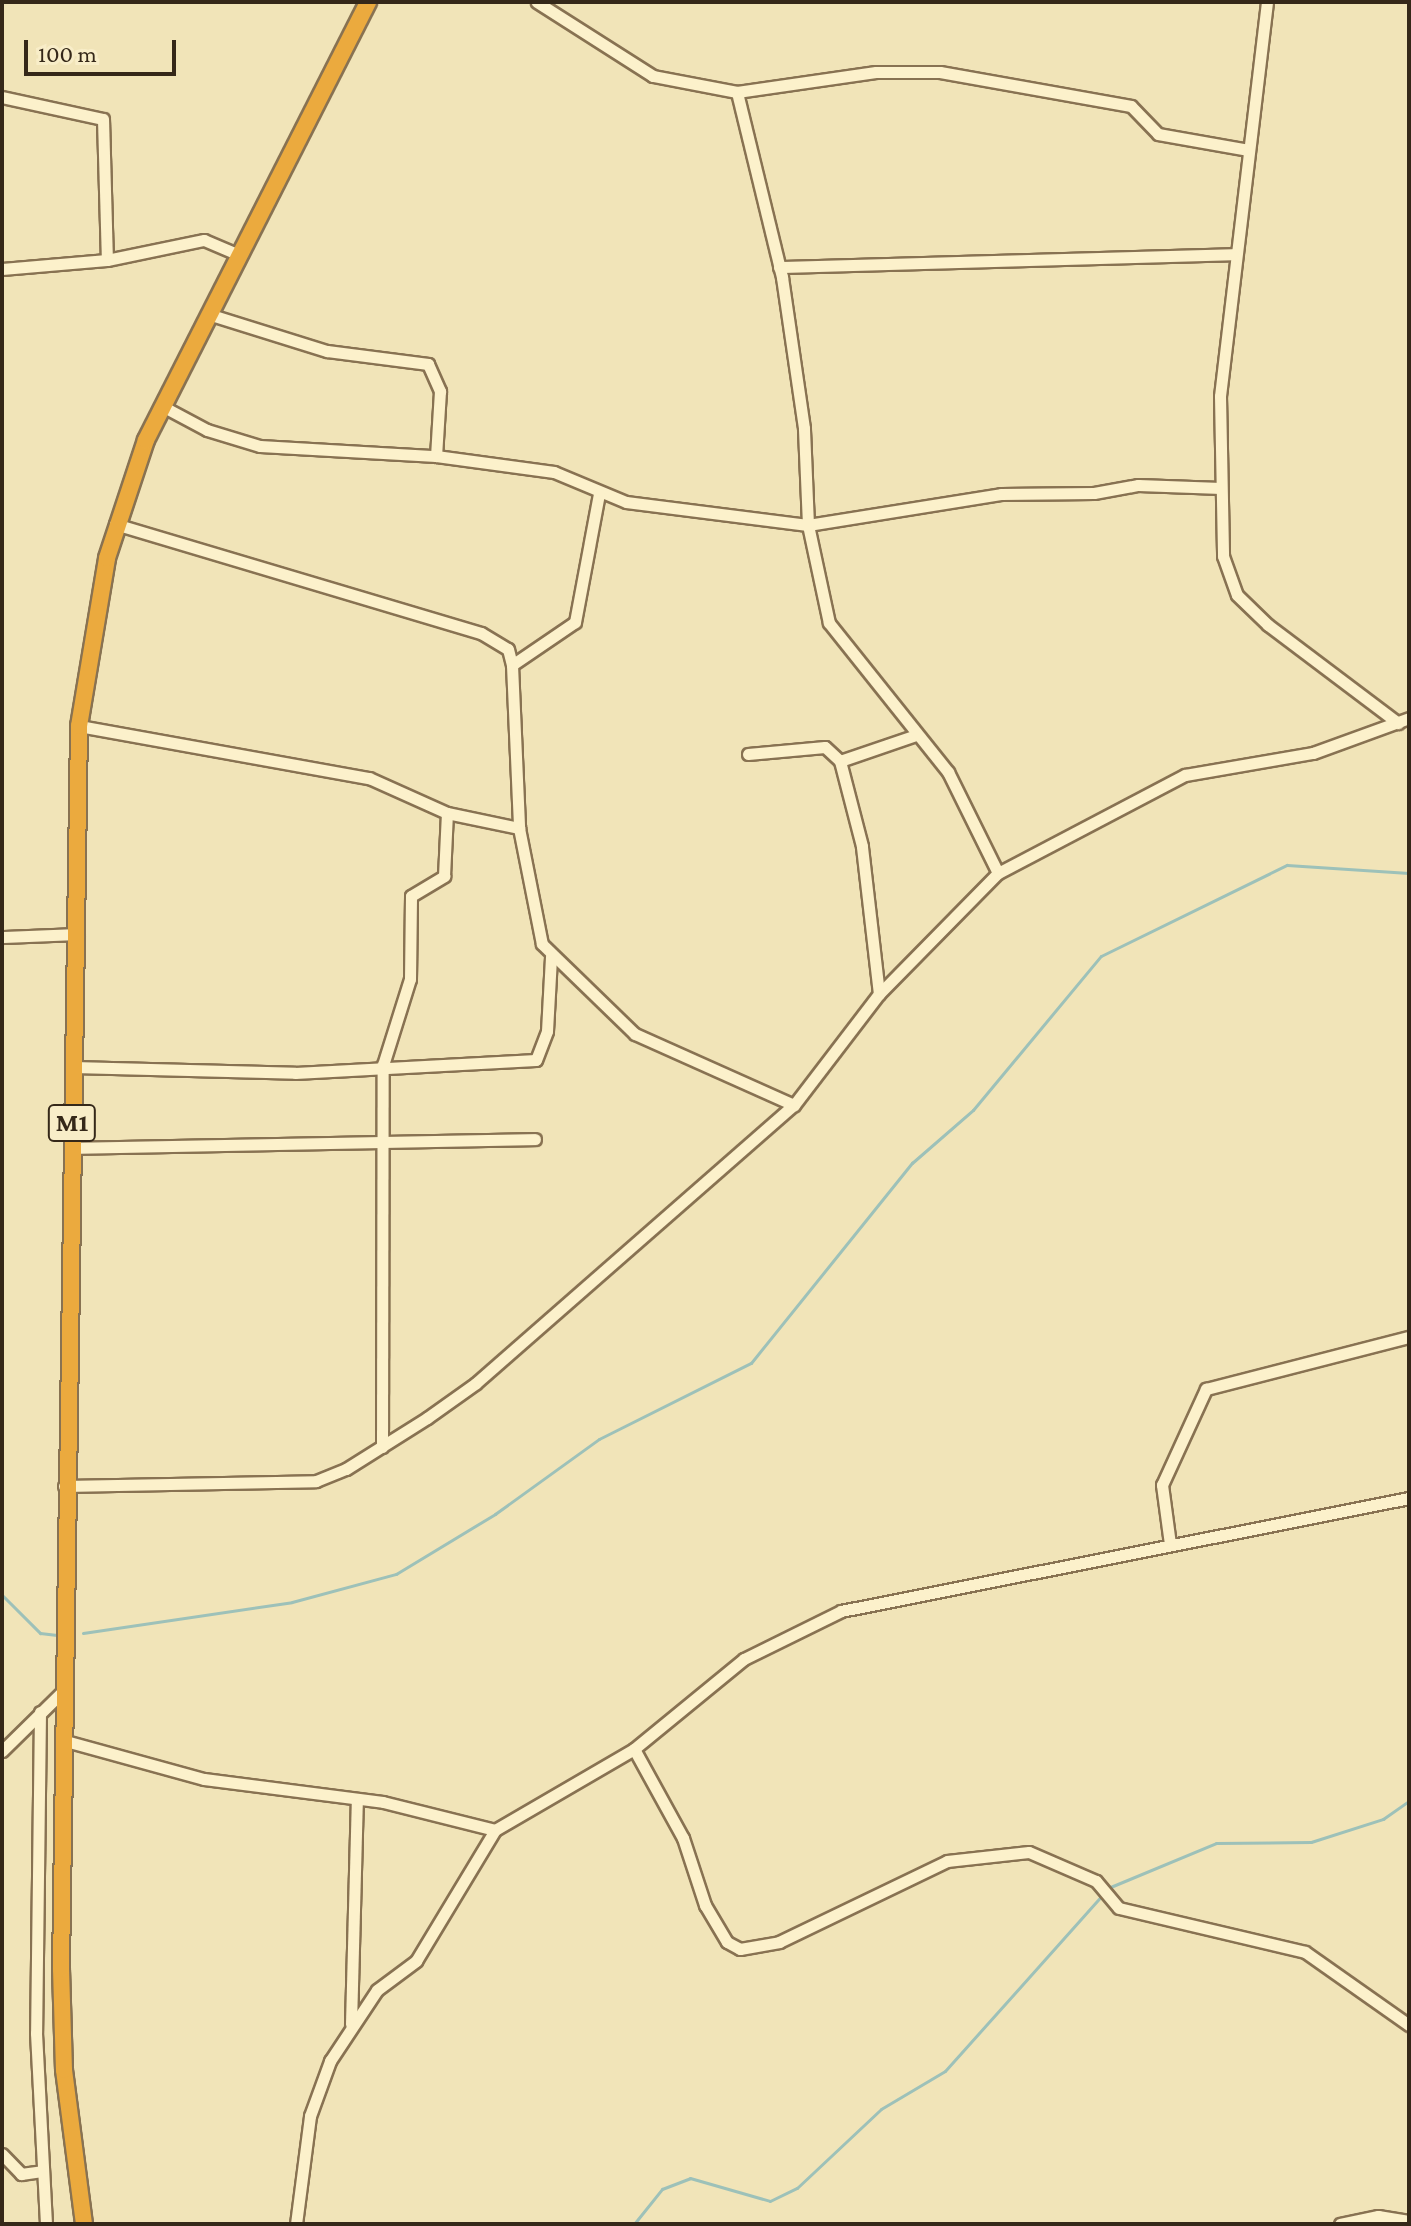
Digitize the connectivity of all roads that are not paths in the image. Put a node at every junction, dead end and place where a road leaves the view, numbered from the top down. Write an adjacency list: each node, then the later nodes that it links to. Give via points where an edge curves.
1 (368, 2): 5 (highway, M1)
2 (379, 2): 5 (highway, M1)
3 (537, 2): 6 (street, via 653,76)
4 (1267, 2): 8 (street)
5 (335, 76): 10 (highway, M1)
6 (737, 92): 8 (street, via 876,72 940,72 1131,106 1158,134); 12 (street)
7 (2, 97): 11 (street, via 103,119)
8 (1249, 150): 9 (street)
9 (1235, 254): 12 (street); 17 (street, via 1220,396)
10 (240, 255): 11 (street, via 204,240); 14 (highway, M1)
11 (107, 260): 13 (street)
12 (779, 267): 20 (street, via 804,428)
13 (2, 269)
14 (208, 314): 15 (highway, M1); 16 (street, via 327,351 428,364 440,391)
15 (162, 406): 16 (street, via 207,430 260,446); 19 (highway, M1)
16 (436, 456): 18 (street, via 554,472)
17 (1221, 488): 20 (street, via 1138,485 1094,493 1001,494); 22 (street, via 1223,556 1237,595 1268,625)
18 (599, 494): 20 (street); 21 (street, via 575,622)
19 (115, 524): 21 (street, via 481,633 508,649); 23 (highway, M1)
20 (808, 525): 24 (street, via 829,623)
21 (512, 665): 28 (street)
22 (1404, 720): 29 (street, via 1313,753 1185,775)
23 (79, 726): 27 (street, via 369,778); 30 (highway, M1)
24 (916, 735): 26 (street); 29 (street, via 952,779)
25 (748, 754): 26 (street, via 825,747)
26 (840, 761): 33 (street, via 862,846)
27 (447, 813): 28 (street); 34 (street, via 444,876 411,896 410,979)
28 (519, 828): 32 (street, via 537,933)
29 (998, 873): 33 (street)
30 (78, 934): 31 (street); 35 (highway, M1)
31 (2, 937)
32 (551, 956): 34 (street, via 547,1031 536,1060); 36 (street, via 635,1034)
33 (879, 994): 36 (street)
34 (383, 1065): 35 (street, via 295,1073); 38 (street)
35 (73, 1067): 39 (highway, M1)
36 (794, 1105): 41 (street, via 476,1383)
37 (535, 1139): 38 (street)
38 (385, 1145): 39 (street); 41 (street)
39 (72, 1148): 42 (highway, M1)
40 (1409, 1337): 44 (street, via 1206,1389 1162,1485)
41 (382, 1447): 42 (street, via 316,1481)
42 (64, 1486): 45 (highway, M1)
43 (1409, 1498): 44 (street)
44 (1170, 1544): 48 (street, via 841,1611 744,1659)
45 (63, 1691): 46 (street); 47 (highway, M1)
46 (40, 1712): 49 (street); 55 (street, via 36,2033)
47 (62, 1740): 50 (street, via 204,1779); 58 (highway, M1, via 62,2042)
48 (634, 1749): 51 (street); 52 (street, via 688,1851 705,1905 727,1942 740,1949 779,1942 933,1866 1029,1852 1096,1881 1119,1908 1305,1952)
49 (2, 1751)
50 (357, 1801): 51 (street, via 394,1804); 53 (street)
51 (495, 1830): 53 (street, via 416,1961 377,1990)
52 (1409, 2025)
53 (351, 2027): 59 (street, via 314,2096)
54 (2, 2154): 55 (street, via 21,2174)
55 (42, 2171): 57 (street)
56 (1409, 2221): 60 (street, via 1378,2216)
57 (46, 2224)
58 (84, 2224)
59 (296, 2224)
60 (1340, 2224)

